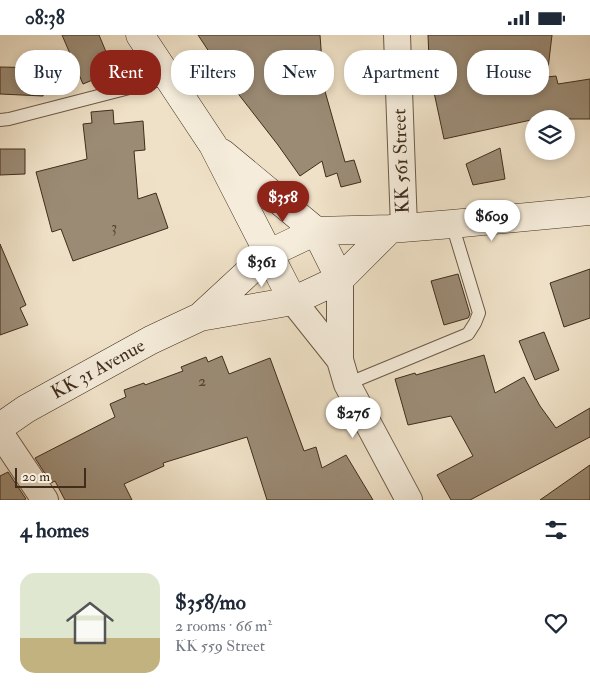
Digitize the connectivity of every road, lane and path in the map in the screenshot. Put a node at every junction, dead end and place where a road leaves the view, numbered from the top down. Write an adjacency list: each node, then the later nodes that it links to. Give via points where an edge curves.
1 (140, 35): 3 (main road)
2 (397, 35): 8 (street, KK 561 Street)
3 (168, 78): 4 (lane); 5 (main road)
4 (0, 119)
5 (213, 145): 9 (main road); 10 (main road)
6 (590, 211): 7 (main road, KK 31 Avenue)
7 (452, 224): 8 (main road, KK 31 Avenue); 14 (lane, via 479,313 468,334)
8 (397, 228): 9 (main road, KK 31 Avenue); 11 (main road, KK 31 Avenue)
9 (316, 231): 10 (main road, KK 31 Avenue); 11 (main road)
10 (268, 254): 12 (main road); 13 (main road, KK 31 Avenue)
11 (340, 279): 12 (main road, KK 31 Avenue); 14 (street)
12 (293, 301): 13 (main road, KK 31 Avenue); 14 (street)
13 (200, 317): 15 (main road, KK 31 Avenue, via 118,358)
14 (343, 372): 17 (street)
15 (0, 427)
16 (0, 433): 18 (street)
17 (403, 498)
18 (45, 500)

